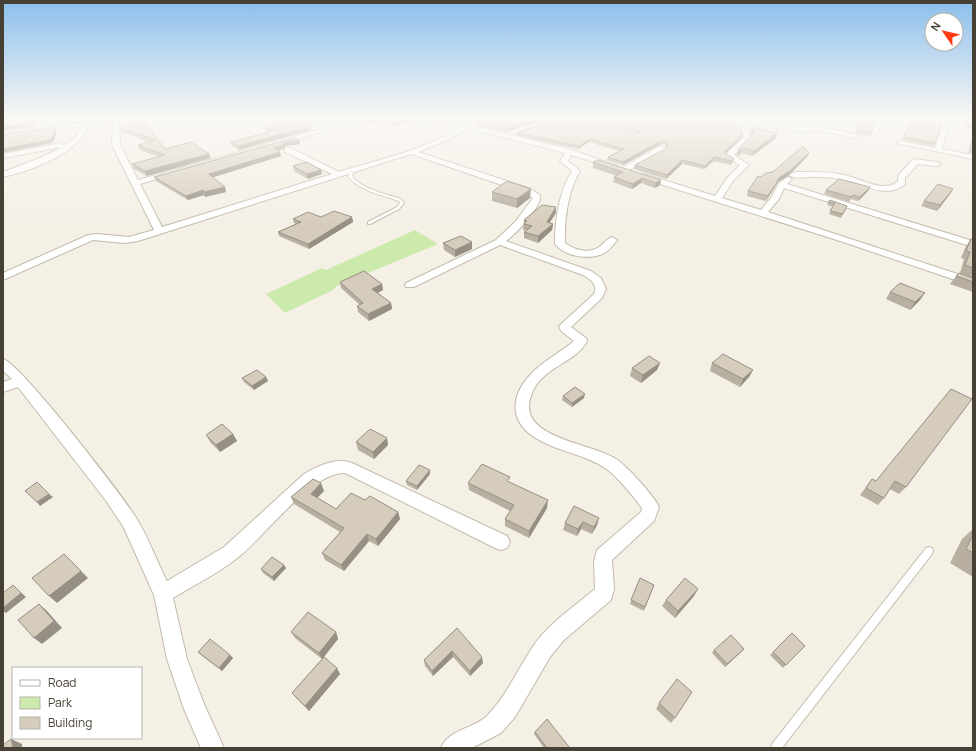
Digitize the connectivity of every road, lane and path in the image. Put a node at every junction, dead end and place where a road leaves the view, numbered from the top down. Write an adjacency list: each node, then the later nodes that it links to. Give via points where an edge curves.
1 (19, 153): 13 (street)
2 (53, 153): 21 (street)
3 (120, 153): 24 (street)
4 (243, 153): 24 (street)
5 (294, 153): 22 (street)
6 (408, 153): 19 (street)
7 (414, 153): 31 (street, via 537,197 520,224)
8 (569, 153): 20 (street, via 564,161)
9 (573, 153): 15 (street)
10 (654, 153): 18 (street)
11 (730, 153): 26 (street, via 745,165 730,180)
12 (956, 153): 14 (street)
13 (3, 156)
14 (973, 156)
15 (600, 162): 18 (street); 20 (street)
16 (937, 164): 23 (street, via 916,161 901,178 901,184 890,188 841,177)
17 (804, 166): 23 (street)
18 (624, 169): 26 (street)
19 (352, 171): 22 (street); 28 (lane, via 351,179 357,184 402,203 398,208)
20 (576, 171): 30 (street, via 563,210 560,244 567,250 591,254 604,249)
21 (3, 175)
22 (339, 175): 29 (street)
23 (793, 175): 25 (street)
24 (136, 183): 29 (street)
25 (782, 185): 27 (street, via 775,200); 32 (street)
26 (717, 200): 27 (street)
27 (762, 214): 34 (street)
28 (369, 223)
29 (160, 232): 33 (street, via 128,240 91,237)
30 (612, 240)
31 (499, 242): 35 (street); 43 (street, via 587,273 596,278 601,286 601,293 565,326 579,336 580,343 560,356 529,384 521,403 523,421 545,438 611,463 643,495 651,507 648,516 603,556 602,568 606,582 604,594 547,644 507,710 493,725)
32 (973, 244)
33 (3, 277)
34 (973, 283)
35 (410, 285)
36 (3, 363): 37 (street)
37 (21, 381): 38 (street); 41 (street, via 113,497 130,523)
38 (3, 387)
39 (501, 542): 41 (street, via 347,467 336,466 310,479 230,553)
40 (929, 551): 44 (lane)
41 (163, 594): 42 (street, via 178,659 195,709)
42 (213, 748)
43 (452, 748)
44 (776, 748)

